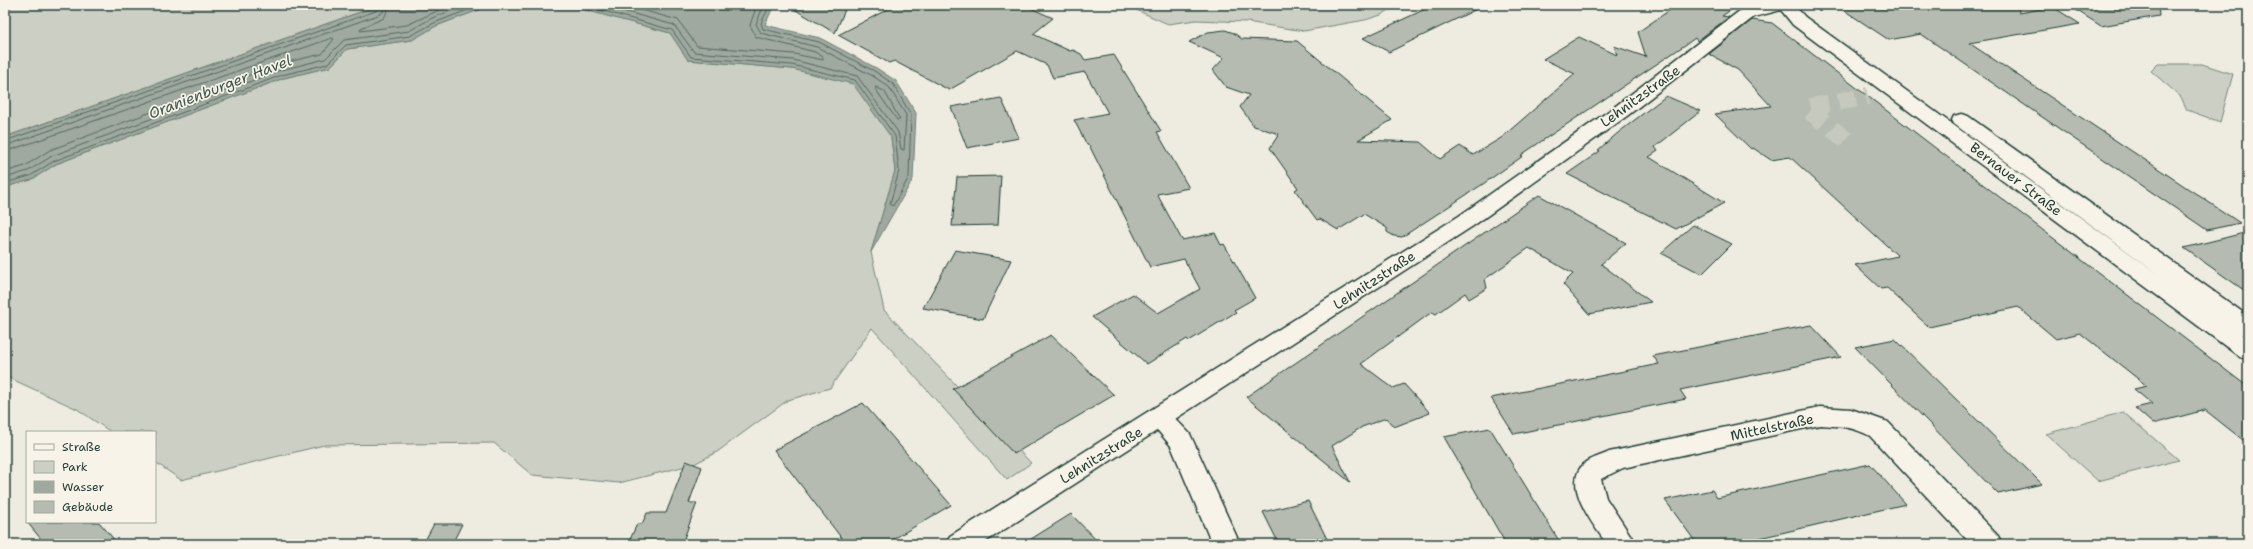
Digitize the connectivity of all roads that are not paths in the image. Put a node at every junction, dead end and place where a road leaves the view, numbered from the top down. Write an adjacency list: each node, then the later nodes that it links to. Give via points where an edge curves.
1 (1779, 5): 5 (main road, Lehnitzstraße, via 1748,13 1620,112 1466,221)
2 (1786, 5): 3 (main road, Bernauer Straße, via 1817,17); 4 (main road, Bernauer Straße, via 1799,21)
3 (2248, 328)
4 (2248, 352)
5 (1160, 418): 6 (main road, Lehnitzstraße); 7 (main road, via 1181,441)
6 (960, 544)
7 (1226, 544)
8 (1622, 544): 9 (main road, Mittelstraße, via 1592,498 1586,483 1589,474 1618,459 1820,416 1842,416 1862,420 1879,429)
9 (1988, 544)

